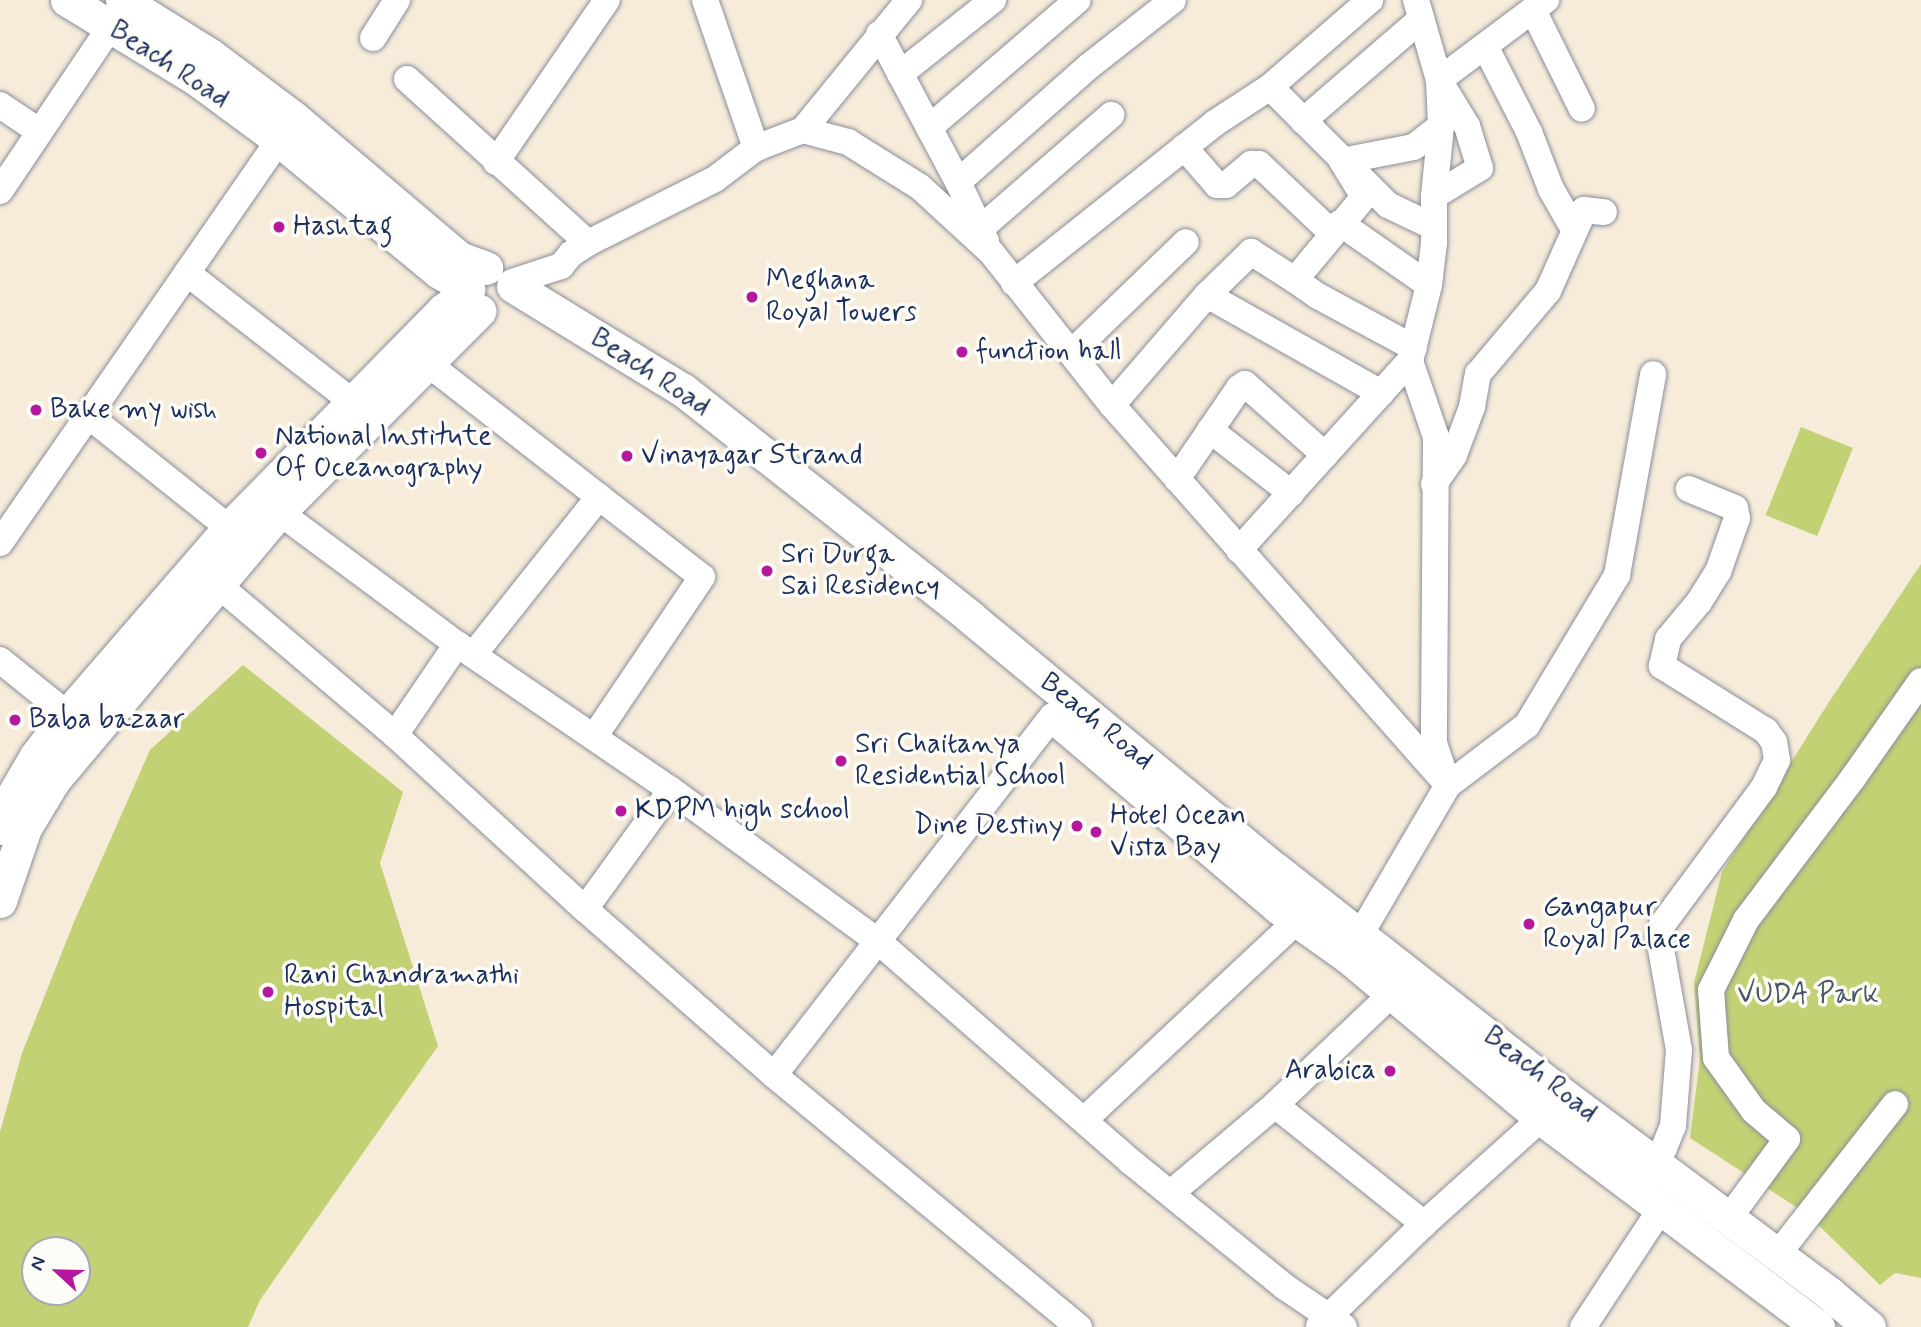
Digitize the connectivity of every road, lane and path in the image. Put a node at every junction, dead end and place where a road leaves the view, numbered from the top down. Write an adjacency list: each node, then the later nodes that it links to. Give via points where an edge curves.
1 (67, 0): 12 (main road, Beach Road)
2 (397, 0): 14 (street)
3 (607, 0): 32 (street)
4 (705, 0): 30 (street)
5 (909, 0): 13 (street)
6 (993, 0): 16 (street)
7 (1078, 0): 25 (street)
8 (1173, 0): 33 (street, via 1088,67)
9 (1370, 0): 19 (street)
10 (1539, 5): 15 (street); 21 (street)
11 (1419, 9): 18 (street); 23 (street)
12 (116, 14): 27 (street); 28 (main road, Beach Road); 47 (main road, Beach Road, via 210,55 294,118)
13 (879, 34): 16 (street); 26 (street)
14 (373, 38)
15 (1485, 46): 18 (street); 39 (street)
16 (900, 74): 25 (street)
17 (407, 79): 32 (street)
18 (1439, 80): 24 (street); 35 (street, via 1467,126 1480,168)
19 (1270, 87): 23 (street); 29 (street)
20 (0, 106): 27 (street)
21 (1582, 109)
22 (1111, 116): 40 (street)
23 (1303, 121): 31 (street)
24 (1441, 126): 31 (street, via 1414,147); 35 (street)
25 (929, 128): 33 (street)
26 (803, 130): 30 (street); 40 (street, via 848,142 920,187)
27 (40, 132): 34 (street)
28 (279, 140): 43 (street); 47 (main road, Beach Road, via 439,272)
29 (1184, 147): 38 (street, via 1217,185 1226,185 1251,164 1259,164); 45 (street)
30 (756, 148): 42 (street, via 715,179)
31 (1342, 161): 37 (street, via 1388,205); 38 (street, via 1364,197)
32 (496, 162): 42 (street)
33 (958, 182): 40 (street)
34 (0, 191)
35 (1434, 196): 37 (street)
36 (1604, 212): 39 (street, via 1584,210)
37 (1434, 227): 46 (street)
38 (1336, 228): 44 (street); 46 (street)
39 (1575, 230): 60 (street, via 1548,291 1478,374 1472,407 1454,455)
40 (986, 241): 45 (street)
41 (1186, 242): 49 (street)
42 (580, 248): 47 (street, via 556,253)
43 (187, 273): 54 (street); 56 (street)
44 (1294, 280): 48 (street, via 1251,252); 50 (street)
45 (1014, 283): 49 (street)
46 (1429, 285): 50 (street)
47 (491, 289): 51 (main road); 54 (main road, via 443,310); 72 (main road, Beach Road, via 673,411); 84 (main road, Beach Road, via 683,390 971,617 1275,869)
48 (1208, 295): 53 (street); 55 (street)
49 (1072, 352): 55 (street)
50 (1412, 354): 53 (street); 60 (street, via 1436,437)
51 (427, 363): 63 (street); 64 (main road)
52 (1653, 374): 76 (street, via 1617,575 1527,725)
53 (1381, 393): 58 (street)
54 (352, 402): 65 (main road)
55 (1112, 405): 59 (street)
56 (90, 417): 65 (street); 66 (street)
57 (1210, 430): 58 (street, via 1245,384); 59 (street); 62 (street)
58 (1325, 455): 62 (street)
59 (1177, 479): 67 (street)
60 (1434, 484): 76 (street, via 1434,743)
61 (1689, 489): 92 (street, via 1735,508 1737,518 1718,572 1668,639 1662,666 1766,731 1774,742 1777,760 1764,787 1662,925 1659,938 1679,1050 1673,1126)
62 (1291, 493): 67 (street)
63 (599, 497): 69 (street); 75 (street, via 702,577)
64 (279, 512): 68 (main road); 69 (street)
65 (229, 528): 73 (main road)
66 (0, 543)
67 (1239, 550): 76 (street)
68 (217, 584): 73 (main road); 74 (street)
69 (466, 649): 74 (street); 75 (street)
70 (0, 660): 73 (street)
71 (1921, 681): 95 (street, via 1746,920 1711,989 1716,1058 1754,1111 1787,1139)
72 (1052, 716): 83 (street); 84 (main road, Beach Road, via 1278,907)
73 (80, 724): 78 (main road, via 36,756); 80 (main road, via 25,828)
74 (395, 735): 81 (street)
75 (594, 737): 77 (street)
76 (1448, 785): 84 (street)
77 (671, 790): 81 (street); 83 (street)
78 (6, 798): 79 (main road)
79 (0, 828)
80 (0, 901)
81 (585, 909): 86 (street)
82 (1287, 930): 91 (street)
83 (879, 942): 86 (street); 91 (street)
84 (1355, 946): 87 (main road, Beach Road); 90 (main road, Beach Road)
85 (1380, 1005): 89 (street)
86 (774, 1075): 100 (street)
87 (1566, 1097): 90 (street); 92 (main road, Beach Road)
88 (1895, 1104): 97 (street)
89 (1275, 1105): 93 (street); 96 (street)
90 (1541, 1118): 94 (main road, Beach Road); 96 (street)
91 (1084, 1120): 93 (street)
92 (1654, 1161): 95 (main road, Beach Road)
93 (1171, 1193): 99 (street)
94 (1662, 1207): 98 (main road, Beach Road); 101 (street)
95 (1730, 1218): 97 (main road, Beach Road)
96 (1424, 1224): 99 (street)
97 (1777, 1254): 98 (main road, Beach Road)
98 (1826, 1319): 102 (main road, Beach Road)
99 (1331, 1323)
100 (1079, 1327)
101 (1583, 1327)
102 (1869, 1327)

